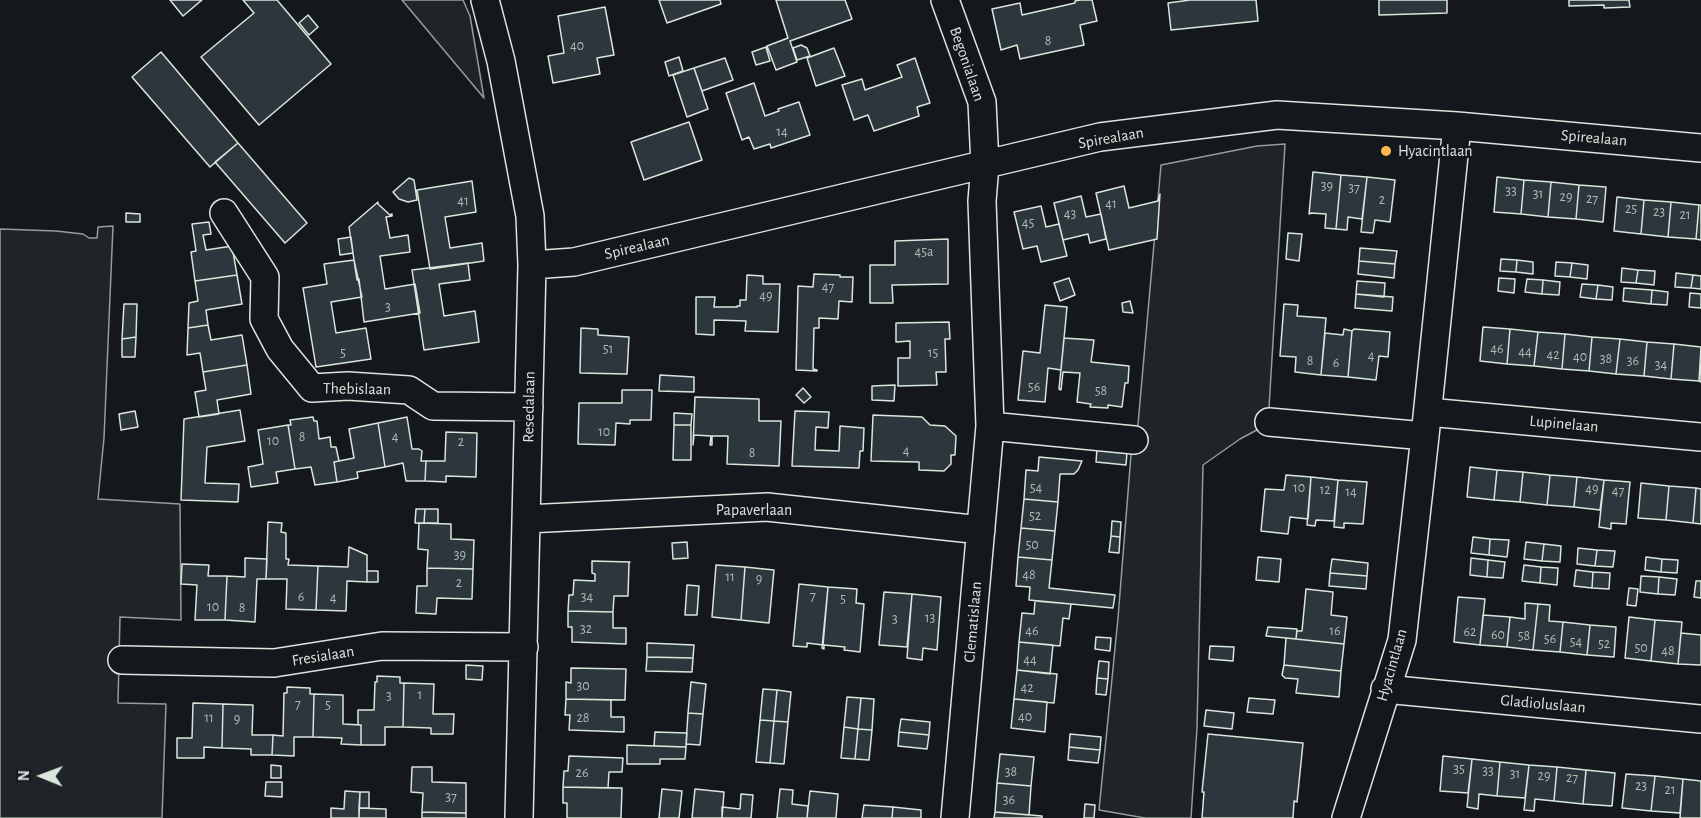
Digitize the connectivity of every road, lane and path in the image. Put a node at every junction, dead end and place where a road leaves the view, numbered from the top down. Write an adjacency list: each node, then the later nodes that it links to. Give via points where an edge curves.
1 (485, 0): 7 (street, Resedalaan, via 501,61 530,216)
2 (945, 0): 5 (street, Begonialaan, via 982,102)
3 (1457, 126): 4 (street, Spirealaan); 5 (street, Spirealaan, via 1277,115 1101,137); 10 (street, Hyacintlaan)
4 (1701, 148)
5 (985, 165): 7 (street, Spirealaan, via 573,262); 11 (street, Clematislaan, via 982,201)
6 (224, 213): 8 (street, Thebislaan, via 265,277 264,319 280,349 312,388 409,390 433,406)
7 (532, 265): 8 (street, Resedalaan)
8 (529, 407): 14 (street, Resedalaan)
9 (1269, 422): 10 (street)
10 (1426, 424): 12 (street, Lupinelaan); 18 (street, Hyacintlaan, via 1402,640)
11 (990, 426): 13 (street); 15 (street, Clematislaan)
12 (1701, 437)
13 (1134, 440)
14 (527, 519): 15 (street, Papaverlaan, via 767,507); 16 (street, Resedalaan)
15 (981, 530): 21 (street, Clematislaan)
16 (524, 647): 17 (street, Fresialaan, via 382,646 274,663); 20 (street, Resedalaan)
17 (122, 660)
18 (1385, 689): 19 (street, Gladioluslaan); 22 (street, Hyacintlaan)
19 (1701, 719)
20 (519, 818)
21 (956, 818)
22 (1346, 818)

